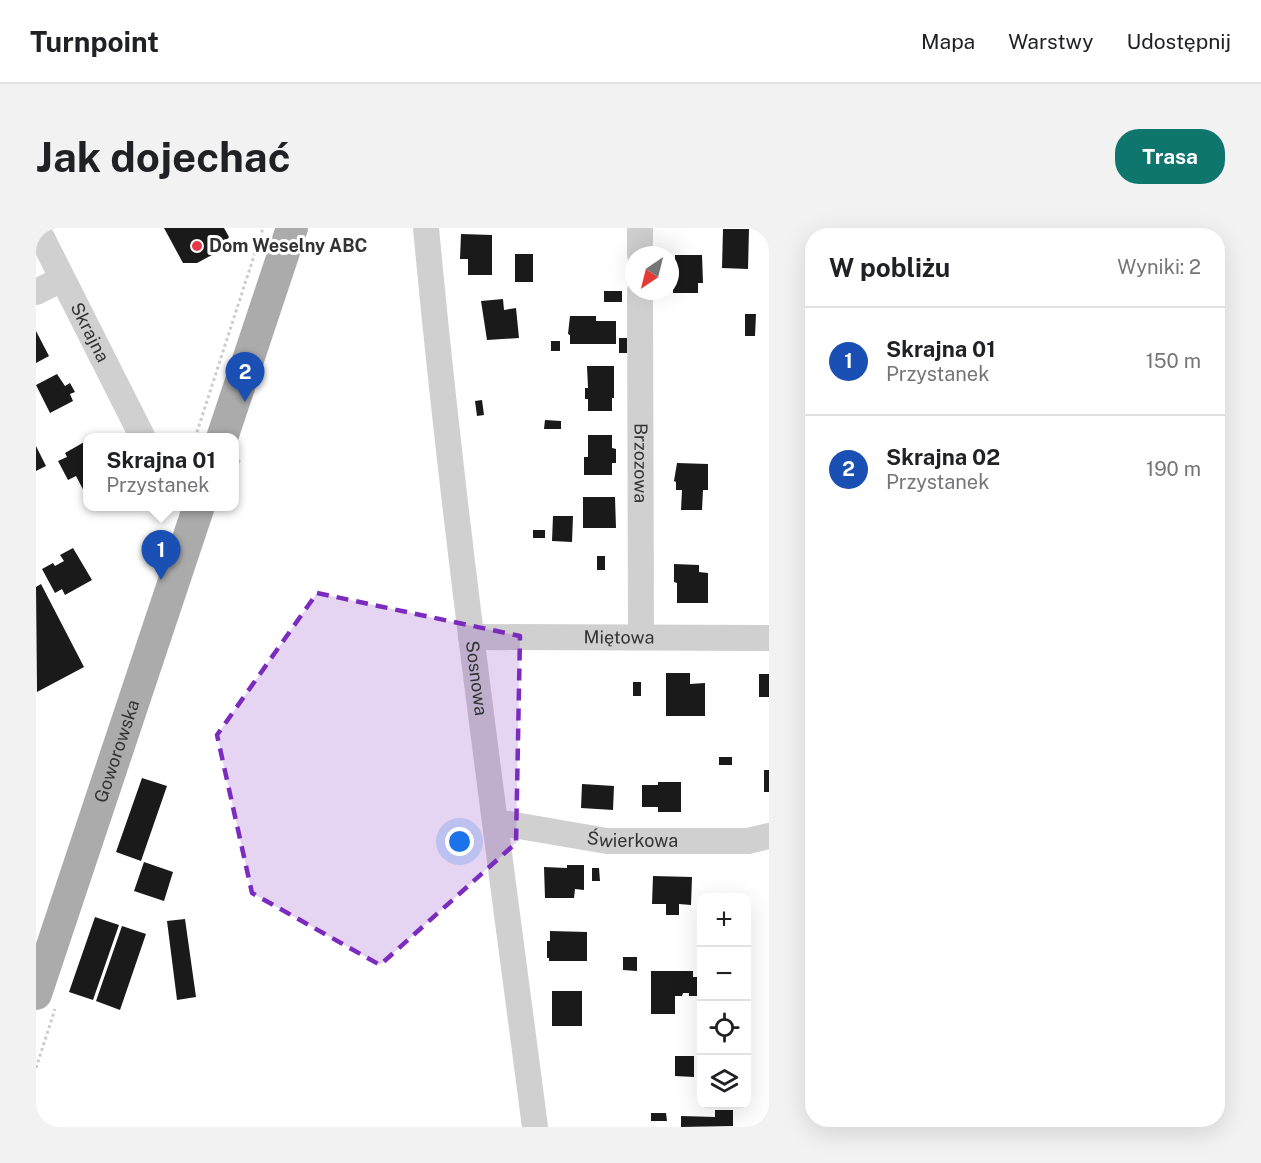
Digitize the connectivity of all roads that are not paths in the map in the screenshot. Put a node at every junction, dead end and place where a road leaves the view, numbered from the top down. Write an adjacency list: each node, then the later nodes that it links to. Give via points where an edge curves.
1 (37, 228): 6 (street, Skrajna)
2 (292, 228): 10 (main road)
3 (426, 228): 13 (street, Sosnowa)
4 (640, 228): 5 (street)
5 (640, 246)
6 (62, 279): 7 (street); 9 (street, Skrajna)
7 (36, 292)
8 (640, 300): 12 (street, Brzozowa)
9 (140, 433)
10 (235, 433)
11 (198, 511): 17 (main road, Goworowska)
12 (641, 636): 13 (street, Miętowa); 14 (street, Miętowa)
13 (471, 637): 15 (street, Sosnowa)
14 (769, 638)
15 (495, 822): 16 (street, Świerkowa, via 607,841 748,841); 18 (street, Sosnowa)
16 (769, 836)
17 (36, 994)
18 (535, 1127)

